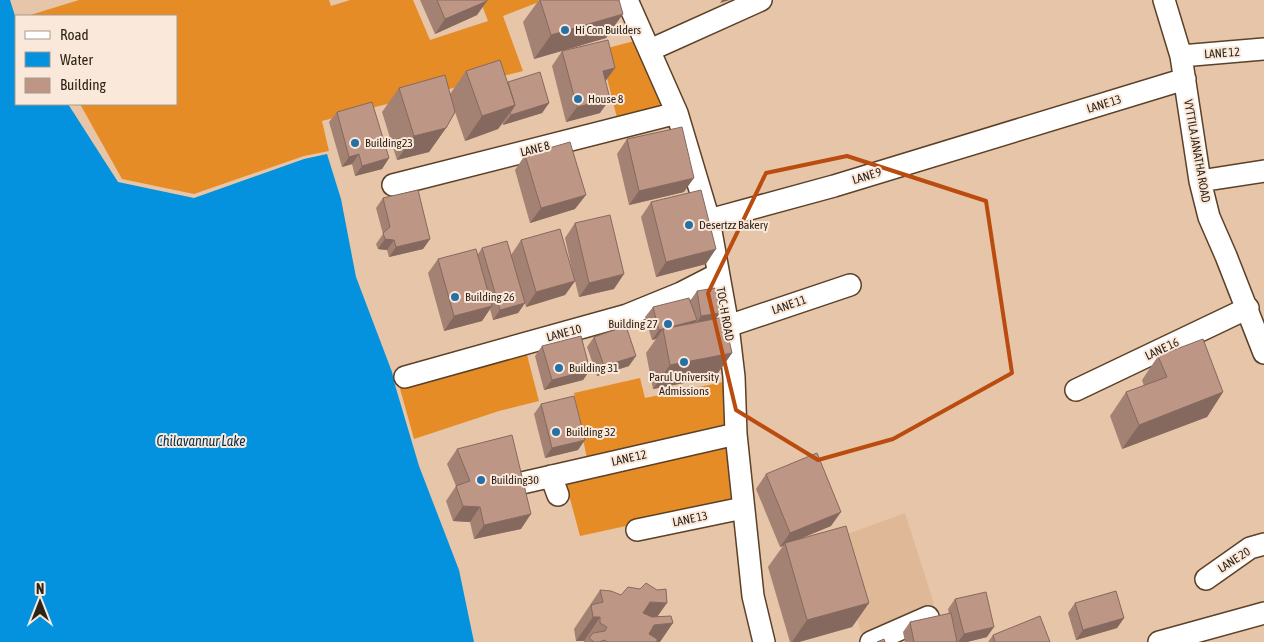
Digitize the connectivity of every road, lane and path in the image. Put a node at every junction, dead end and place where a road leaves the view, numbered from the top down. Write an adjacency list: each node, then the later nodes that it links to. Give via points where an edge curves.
1 (627, 0): 4 (street, TOC-H ROAD)
2 (761, 0): 4 (street)
3 (1164, 0): 6 (street, VYTTILA JANATHA ROAD)
4 (650, 50): 8 (street, TOC-H ROAD)
5 (1264, 50): 6 (street, LANE 12)
6 (1181, 56): 7 (street, VYTTILA JANATHA ROAD)
7 (1185, 79): 9 (street, LANE 13); 11 (street, VYTTILA JANATHA ROAD)
8 (677, 113): 12 (street, LANE 8); 13 (street, TOC-H ROAD)
9 (1023, 128): 13 (street, LANE 9, via 834,186)
10 (1264, 171): 11 (street)
11 (1200, 181): 16 (street, VYTTILA JANATHA ROAD, via 1209,218)
12 (393, 185)
13 (709, 220): 14 (street, TOC-H ROAD)
14 (718, 274): 17 (street, TOC-H ROAD); 19 (street, LANE 10, via 627,315)
15 (850, 285): 17 (street, LANE 11)
16 (1248, 308): 18 (street, VYTTILA JANATHA ROAD); 20 (street, LANE 16)
17 (728, 326): 21 (street, TOC-H ROAD)
18 (1264, 354)
19 (405, 377)
20 (1076, 390)
21 (736, 434): 22 (street, LANE 12, via 555,486); 23 (street, TOC-H ROAD)
22 (522, 483)
23 (742, 508): 24 (street, LANE 13); 29 (street, TOC-H ROAD, via 753,596)
24 (637, 530)
25 (1264, 544): 26 (street, LANE 20, via 1250,548)
26 (1206, 579)
27 (1264, 613): 31 (street)
28 (928, 617): 30 (street)
29 (764, 642)
30 (871, 642)
31 (1159, 642)

